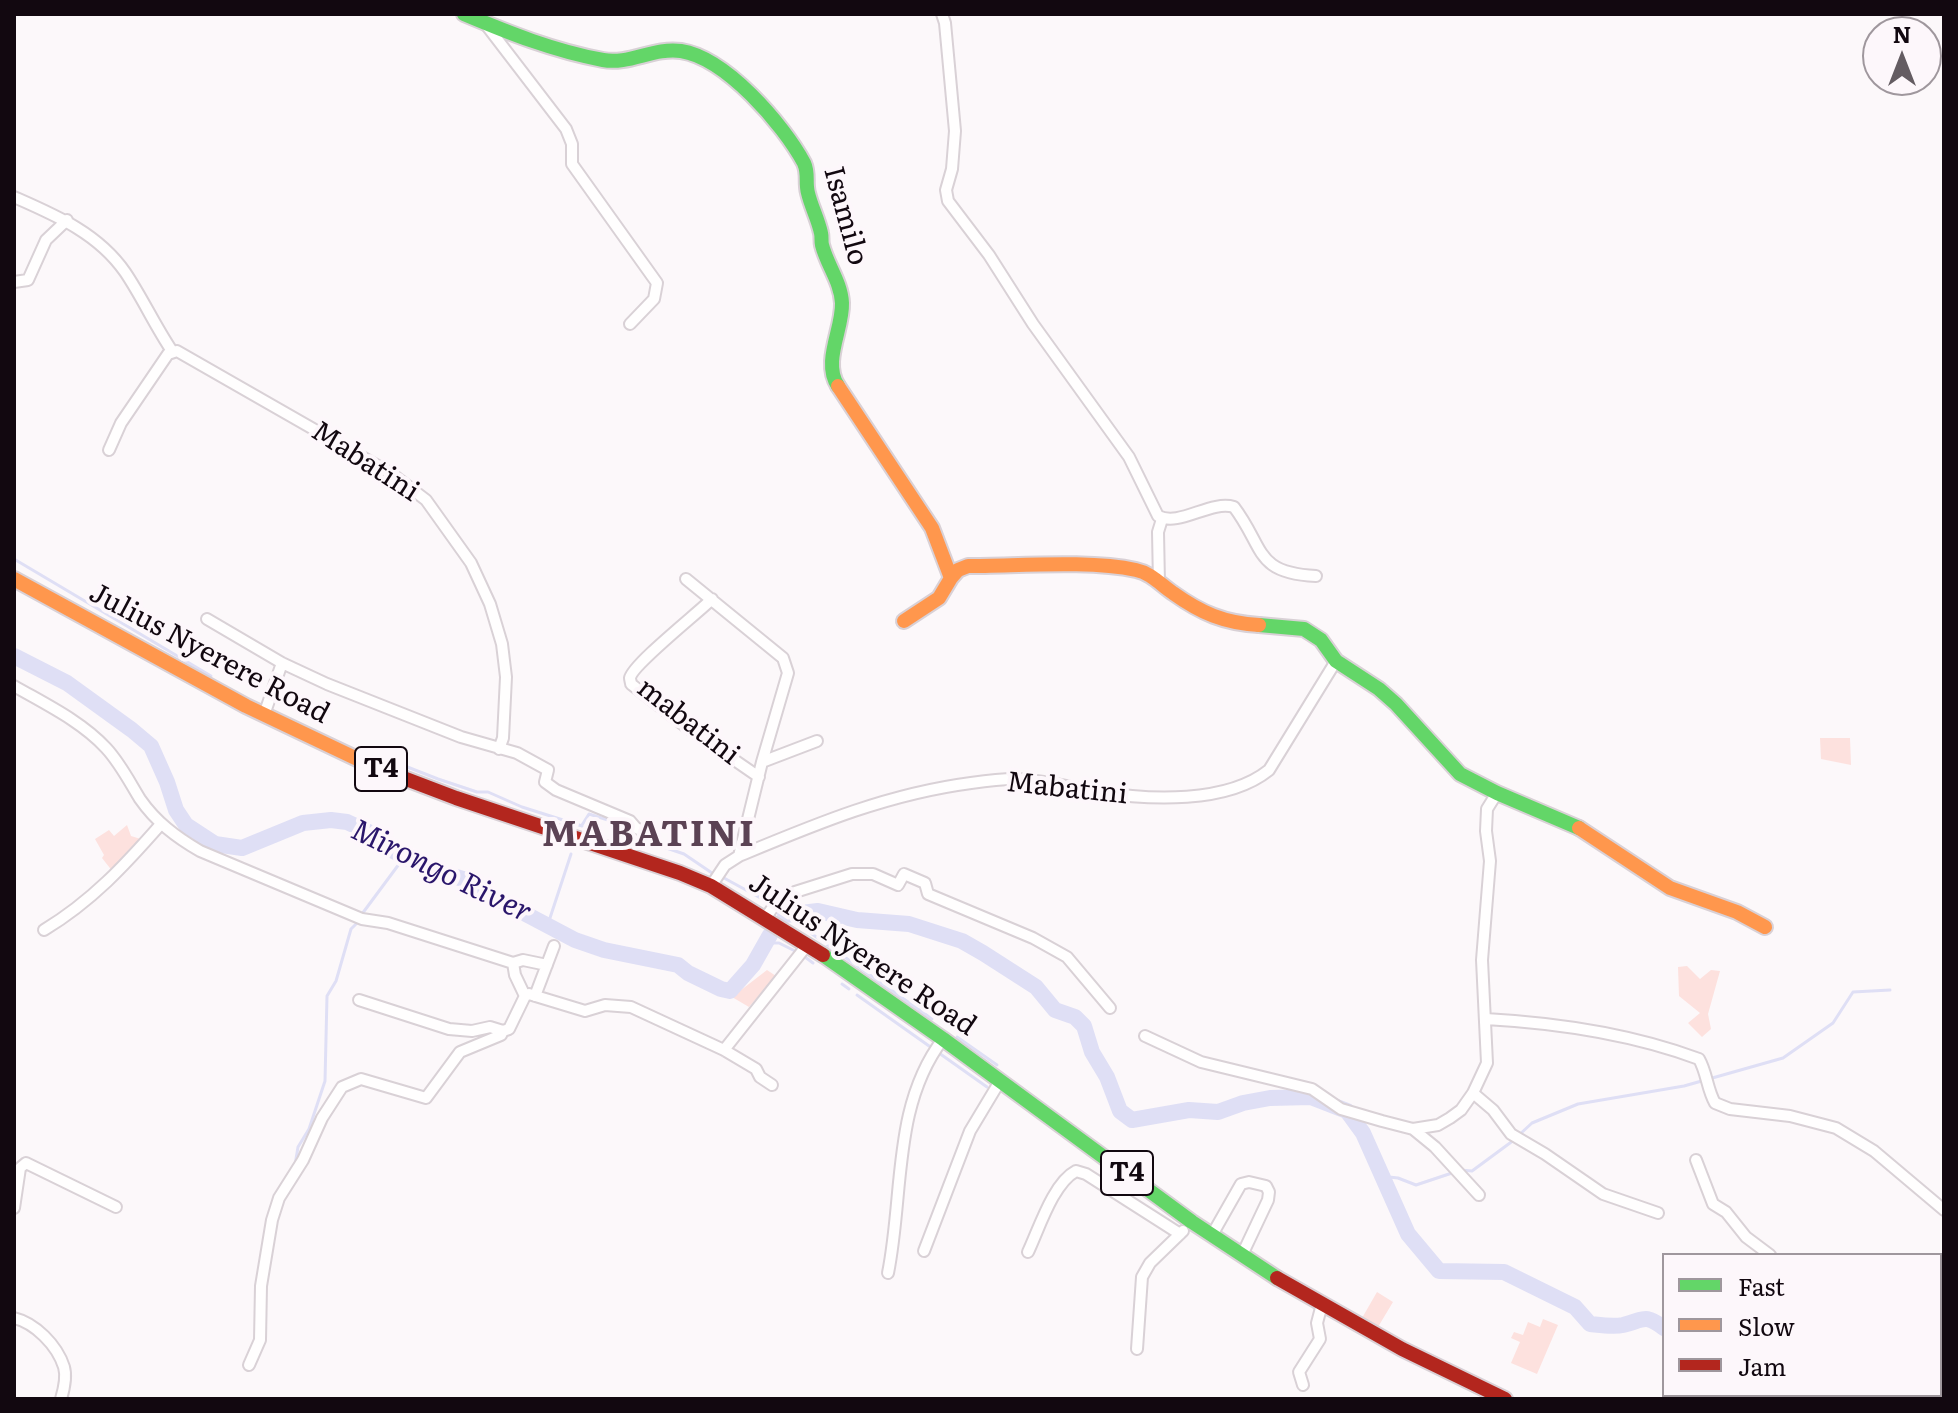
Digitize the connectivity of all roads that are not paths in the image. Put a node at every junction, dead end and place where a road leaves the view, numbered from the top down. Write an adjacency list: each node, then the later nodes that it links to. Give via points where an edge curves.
1 (464, 14): 3 (main road, Isamilo)
2 (942, 14): 10 (street, via 954,114 948,201 1129,457)
3 (486, 25): 7 (street, via 566,129 572,164 657,283 654,299); 12 (main road, Isamilo, via 606,61 677,50 725,70 753,95 800,154 808,175 806,188 842,303 833,358 835,381 932,528)
4 (14, 197): 5 (street)
5 (67, 220): 6 (street, via 46,240 28,280); 8 (street, via 124,272)
6 (14, 282)
7 (630, 324)
8 (172, 351): 9 (street, via 121,423); 24 (street, Mabatini, via 341,444 426,500 471,563 498,631 506,677)
9 (109, 450)
10 (1162, 519): 11 (street, via 1234,507 1274,568); 15 (street)
11 (1316, 576)
12 (951, 578): 15 (main road, via 968,566 1095,566 1136,570); 18 (main road, via 939,598)
13 (14, 579): 22 (main road, Julius Nyerere Road / T4)
14 (686, 579): 16 (street)
15 (1159, 583): 19 (main road, via 1219,620 1304,629 1321,640)
16 (712, 599): 25 (street, via 788,665); 26 (street, mabatini, via 647,658 632,674 631,684)
17 (207, 619): 20 (street)
18 (904, 621)
19 (1336, 661): 27 (main road, via 1396,704 1460,774); 30 (street, Mabatini, via 1269,770 1236,788 1152,798 1014,779 971,783 864,806)
20 (282, 663): 22 (street); 24 (street, via 393,712)
21 (14, 686): 28 (street, via 102,744)
22 (264, 715): 31 (main road, Julius Nyerere Road / T4, via 382,770)
23 (817, 741): 25 (street)
24 (499, 749): 29 (street, via 548,770 545,782 556,790)
25 (762, 762): 26 (street)
26 (759, 777): 30 (street)
27 (1497, 793): 33 (main road, via 1575,825 1670,888); 42 (street, via 1487,809 1490,861 1482,960)
28 (161, 824): 34 (street, via 115,876); 37 (street, via 200,851 362,919)
29 (647, 833)
30 (739, 856): 31 (street, Mabatini, via 725,865)
31 (711, 886): 32 (main road, Julius Nyerere Road / T4)
32 (771, 910): 35 (main road, Julius Nyerere Road / T4); 41 (street, via 795,892 852,874 873,874 898,885 904,874 925,883 928,894 1067,957)
33 (1765, 927)
34 (44, 930)
35 (808, 944): 45 (main road, Julius Nyerere Road / T4); 46 (street)
36 (554, 946): 38 (street)
37 (513, 963): 38 (street); 39 (street)
38 (547, 965): 39 (street)
39 (530, 996): 43 (street, via 512,1026); 46 (street, via 585,1011 605,1005 631,1007)
40 (359, 1000): 43 (street, via 442,1027)
41 (1110, 1008)
42 (1486, 1019): 49 (street, via 1487,1063); 57 (street, via 1603,1034 1699,1059 1715,1103 1836,1128 1874,1151)
43 (503, 1031): 70 (street, via 460,1052 426,1098 361,1079 342,1087 279,1198 261,1286 260,1340)
44 (1145, 1036): 50 (street, via 1201,1062 1312,1089 1341,1109)
45 (937, 1047): 47 (main road, Julius Nyerere Road / T4); 66 (street, via 911,1098)
46 (724, 1050): 48 (street)
47 (1000, 1081): 52 (main road, Julius Nyerere Road / T4); 62 (street, via 970,1131)
48 (772, 1085)
49 (1473, 1093): 50 (street, via 1450,1118); 58 (street, via 1528,1146 1603,1194)
50 (1413, 1129): 54 (street)
51 (1696, 1160): 64 (street, via 1713,1204)
52 (1112, 1162): 53 (street); 59 (main road, Julius Nyerere Road / T4)
53 (1093, 1179): 60 (street); 63 (street, via 1076,1171 1064,1179)
54 (1479, 1195)
55 (116, 1207): 56 (street, via 26,1163 20,1168)
56 (14, 1208)
57 (1944, 1210)
58 (1658, 1213)
59 (1192, 1222): 60 (street); 61 (main road, Julius Nyerere Road / T4)
60 (1180, 1234): 69 (street, via 1142,1277)
61 (1212, 1235): 65 (main road, Julius Nyerere Road / T4); 65 (street, via 1241,1184 1266,1186 1268,1200)
62 (924, 1251)
63 (1028, 1252)
64 (1767, 1253)
65 (1242, 1255): 67 (main road, Julius Nyerere Road / T4)
66 (888, 1273)
67 (1322, 1304): 71 (street, via 1320,1339 1299,1372); 73 (main road, Julius Nyerere Road / T4)
68 (14, 1318): 72 (street, via 35,1328 59,1356 65,1376)
69 (1137, 1349)
70 (249, 1365)
71 (1303, 1385)
72 (61, 1399)
73 (1505, 1399)

